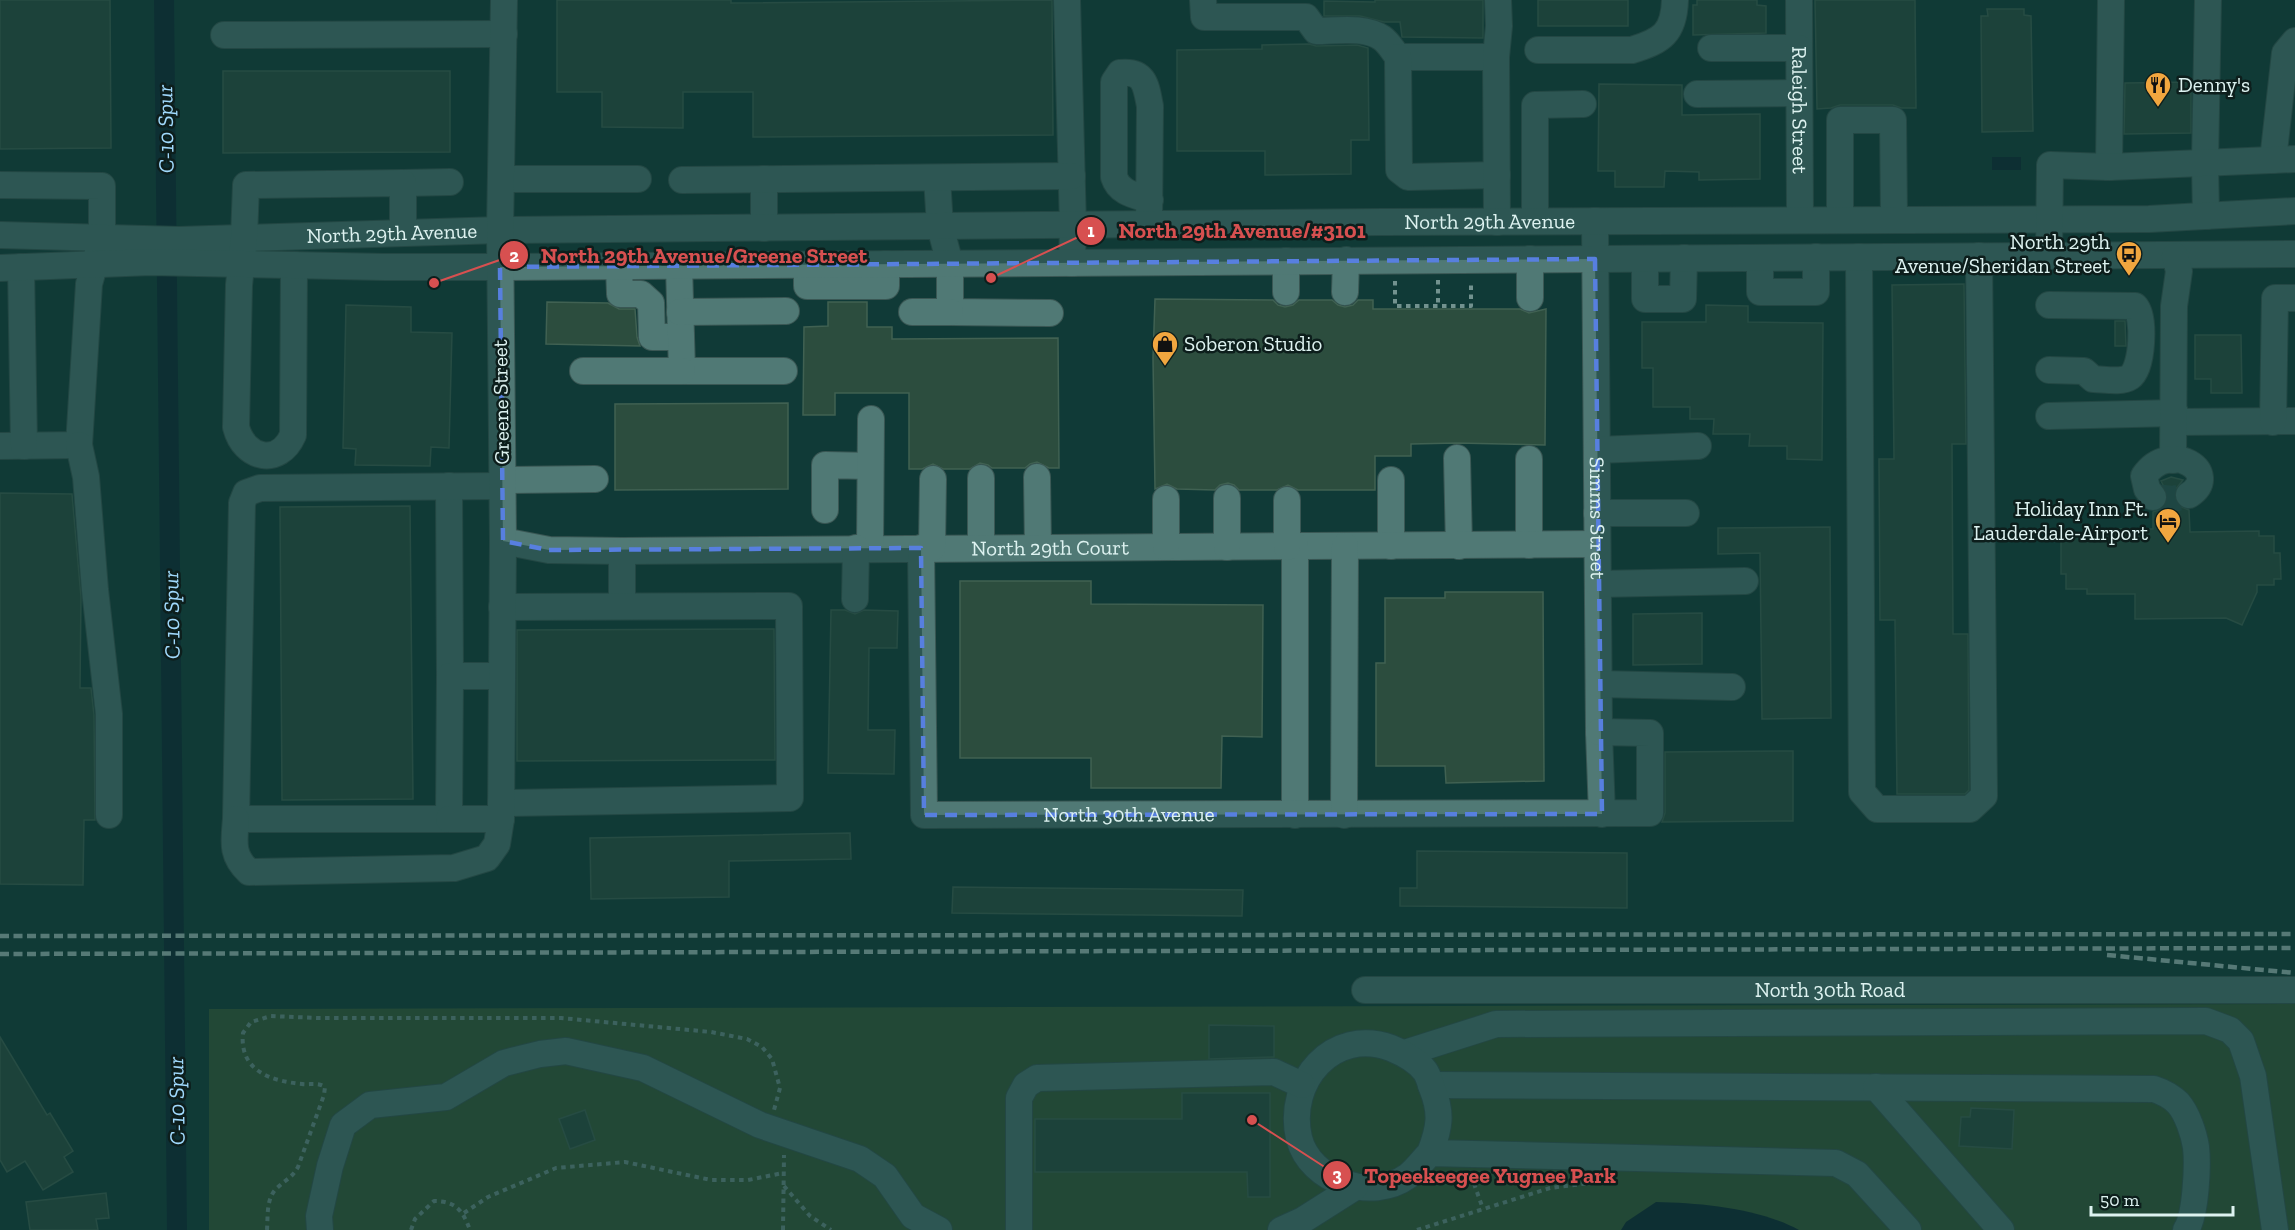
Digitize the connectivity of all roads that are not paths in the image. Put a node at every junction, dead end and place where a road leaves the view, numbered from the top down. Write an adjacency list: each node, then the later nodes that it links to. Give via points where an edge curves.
1 (504, 0): 9 (street, Greene Street)
2 (1067, 0): 24 (street)
3 (1203, 0): 15 (street, via 1204,17 1306,17 1316,31 1373,33)
4 (1498, 0): 16 (street)
5 (1675, 0): 14 (street, via 1668,32 1660,41 1647,46 1632,50)
6 (1799, 0): 13 (street, Raleigh Street)
7 (2111, 0): 22 (street)
8 (2208, 0): 21 (street)
9 (504, 34): 10 (street); 26 (street, Greene Street)
10 (224, 35)
11 (2295, 41): 20 (street, via 2285,53)
12 (1711, 48): 13 (street)
13 (1799, 48): 17 (street, Raleigh Street)
14 (1538, 50)
15 (1398, 57): 16 (street); 23 (street, via 1399,170 1408,177)
16 (1496, 57): 23 (street)
17 (1799, 93): 18 (street); 35 (street, Raleigh Street)
18 (1697, 94)
19 (1582, 104): 39 (street, via 1535,105)
20 (2284, 159): 21 (street)
21 (2205, 163): 22 (street); 34 (street)
22 (2109, 167): 38 (street, via 2050,165)
23 (1497, 175): 41 (street)
24 (1072, 176): 25 (street); 43 (street)
25 (938, 178): 28 (street); 42 (street)
26 (501, 179): 27 (street); 45 (street, Greene Street)
27 (638, 179)
28 (764, 179): 29 (street); 44 (street)
29 (682, 180)
30 (450, 182): 31 (street)
31 (403, 183): 46 (street); 50 (street, via 246,185)
32 (0, 185): 48 (street, via 102,186)
33 (2295, 211): 34 (street, North 29th Avenue)
34 (2206, 216): 38 (street, North 29th Avenue)
35 (1800, 219): 36 (street, North 29th Avenue); 40 (street, North 29th Avenue)
36 (1840, 219): 37 (street, North 29th Avenue); 37 (street, via 1840,120 1893,120)
37 (1894, 219): 38 (street, North 29th Avenue)
38 (2050, 219): 53 (street)
39 (1535, 221): 40 (street, North 29th Avenue); 41 (street, North 29th Avenue)
40 (1595, 221): 59 (street, Simms Street)
41 (1497, 222): 43 (street, North 29th Avenue, via 1150,212)
42 (940, 226): 43 (street, North 29th Avenue); 44 (street, North 29th Avenue); 66 (street)
43 (1073, 226): 64 (street)
44 (764, 228): 45 (street, North 29th Avenue)
45 (500, 230): 46 (street, North 29th Avenue); 70 (street, Greene Street)
46 (403, 233): 50 (street, North 29th Avenue)
47 (0, 235): 48 (street, North 29th Avenue)
48 (102, 238): 49 (street, North 29th Avenue); 65 (street)
49 (151, 251): 50 (street, North 29th Avenue); 65 (street, North 29th Avenue)
50 (244, 251): 67 (street, North 29th Avenue); 67 (street, via 239,285 236,427 247,449 270,456 289,445 293,435)
51 (2295, 254): 54 (street, North 29th Avenue)
52 (1979, 256): 53 (street, North 29th Avenue); 56 (street, North 29th Avenue); 56 (street, via 1984,796 1970,808 1958,809 1877,809 1862,792)
53 (2049, 256): 54 (street, North 29th Avenue)
54 (2167, 256): 87 (street, via 2159,273 2174,306)
55 (1816, 257): 56 (street, North 29th Avenue); 58 (street, North 29th Avenue); 58 (street, via 1816,292 1760,292)
56 (1859, 257)
57 (1684, 258): 58 (street, North 29th Avenue); 60 (street, North 29th Avenue); 60 (street, via 1683,299 1645,299)
58 (1760, 258)
59 (1595, 259): 60 (street, North 29th Avenue); 61 (street, North 29th Avenue); 93 (street, Simms Street)
60 (1645, 259)
61 (1530, 260): 63 (street, North 29th Avenue); 74 (street)
62 (1286, 261): 63 (street, North 29th Avenue); 64 (street, North 29th Avenue); 72 (street)
63 (1346, 261): 73 (street)
64 (1072, 263): 66 (street, North 29th Avenue)
65 (94, 264): 71 (street, North 29th Avenue); 91 (street, via 89,284)
66 (950, 264): 69 (street, North 29th Avenue); 79 (street)
67 (294, 265): 70 (street, North 29th Avenue)
68 (619, 266): 69 (street, North 29th Avenue); 70 (street, North 29th Avenue); 81 (street, via 620,294 641,294 651,303 652,337)
69 (679, 266): 81 (street)
70 (500, 267): 103 (street, Greene Street)
71 (10, 268): 90 (street)
72 (1286, 292)
73 (1345, 292)
74 (1530, 298)
75 (2295, 298): 89 (street, via 2275,298)
76 (2049, 305): 83 (street, via 2134,306 2140,313 2141,350 2137,370 2124,380 2093,379 2084,371)
77 (786, 310): 81 (street)
78 (912, 312): 79 (street)
79 (950, 312): 80 (street)
80 (1050, 313)
81 (680, 324): 82 (street)
82 (682, 370): 84 (street); 85 (street)
83 (2049, 370)
84 (583, 371)
85 (784, 371)
86 (2049, 416): 87 (street)
87 (2175, 418): 89 (street); 96 (street)
88 (870, 419): 97 (street)
89 (2284, 422)
90 (12, 446): 91 (street)
91 (79, 446): 138 (street, via 86,477 109,714)
92 (1698, 446): 93 (street)
93 (1597, 450): 111 (street, Simms Street)
94 (1457, 458): 118 (street)
95 (1529, 459): 115 (street)
96 (2173, 459): 105 (street, via 2195,466 2199,484); 106 (street, via 2150,466 2144,476)
97 (870, 465): 110 (street, via 825,465); 122 (street)
98 (1037, 477): 125 (street)
99 (981, 478): 124 (street)
100 (596, 479): 103 (street)
101 (933, 479): 123 (street)
102 (1391, 480): 117 (street)
103 (502, 483): 104 (street); 113 (street, Greene Street)
104 (449, 486): 132 (street); 142 (street, Greene Street, via 260,488 246,492 242,503)
105 (2189, 495)
106 (2153, 497)
107 (1227, 498): 120 (street)
108 (1166, 499): 119 (street)
109 (1287, 500): 121 (street)
110 (825, 510)
111 (1597, 513): 112 (street); 114 (street, Simms Street)
112 (1686, 513)
113 (503, 541): 126 (street, North 29th Court, via 549,550); 131 (street, Greene Street)
114 (1597, 544): 115 (street, North 29th Court); 128 (street, Simms Street)
115 (1529, 545): 118 (street, North 29th Court)
116 (1345, 546): 117 (street, North 29th Court); 121 (street, North 29th Court); 141 (street)
117 (1391, 546): 118 (street, North 29th Court)
118 (1458, 546)
119 (1166, 547): 120 (street, North 29th Court); 125 (street, North 29th Court)
120 (1227, 547): 121 (street, North 29th Court)
121 (1291, 547): 140 (street)
122 (863, 548): 123 (street, North 29th Court); 126 (street, North 29th Court); 129 (street)
123 (927, 548): 124 (street, North 29th Court); 140 (street, North 30th Avenue, via 924,815)
124 (981, 548): 125 (street, North 29th Court)
125 (1038, 548)
126 (622, 551): 130 (street)
127 (1745, 581): 128 (street)
128 (1598, 584): 134 (street, Simms Street)
129 (855, 599)
130 (622, 606): 131 (street); 137 (street, via 789,606 790,798)
131 (502, 607): 133 (street, Greene Street)
132 (450, 676): 133 (street); 143 (street)
133 (502, 676): 137 (street, Greene Street)
134 (1599, 684): 135 (street); 136 (street, Simms Street)
135 (1732, 687)
136 (1599, 732): 139 (street, Simms Street); 139 (street, North 30th Avenue, via 1650,733 1650,813)
137 (501, 811): 142 (street, Greene Street, via 497,844 487,858 454,868 249,872 238,862 234,844); 143 (street)
138 (108, 814)
139 (1602, 814): 141 (street, North 30th Avenue)
140 (1295, 815): 141 (street, North 30th Avenue)
141 (1344, 815)
142 (236, 819): 143 (street)
143 (449, 819)
144 (1365, 990): 145 (street, North 30th Road)
145 (2295, 990)
146 (1405, 1053): 147 (street, via 1379,1044 1356,1044 1334,1051 1311,1071); 148 (street, via 1424,1071); 159 (street, via 1496,1024 2206,1021 2230,1030 2241,1041 2253,1076)
147 (1302, 1085): 151 (street, via 1296,1112 1300,1140 1312,1163 1331,1178); 154 (street, via 1274,1072 1037,1078 1026,1085 1019,1098)
148 (1431, 1085): 149 (street); 150 (street, via 1440,1107 1438,1133)
149 (1876, 1088): 157 (street); 158 (street, via 2141,1088 2167,1094 2179,1104 2196,1147 2193,1211)
150 (1430, 1153): 151 (street, via 1407,1177 1382,1187); 156 (street, via 1836,1162 1857,1174)
151 (1355, 1187): 155 (street)
152 (320, 1230): 153 (street, via 319,1216 343,1125 370,1105 446,1097 504,1063 566,1051 643,1068 778,1131 860,1159 885,1176 913,1216)
153 (939, 1230)
154 (1019, 1230)
155 (1281, 1230)
156 (1908, 1230)
157 (2001, 1230)
158 (2186, 1230)
159 (2275, 1230)

